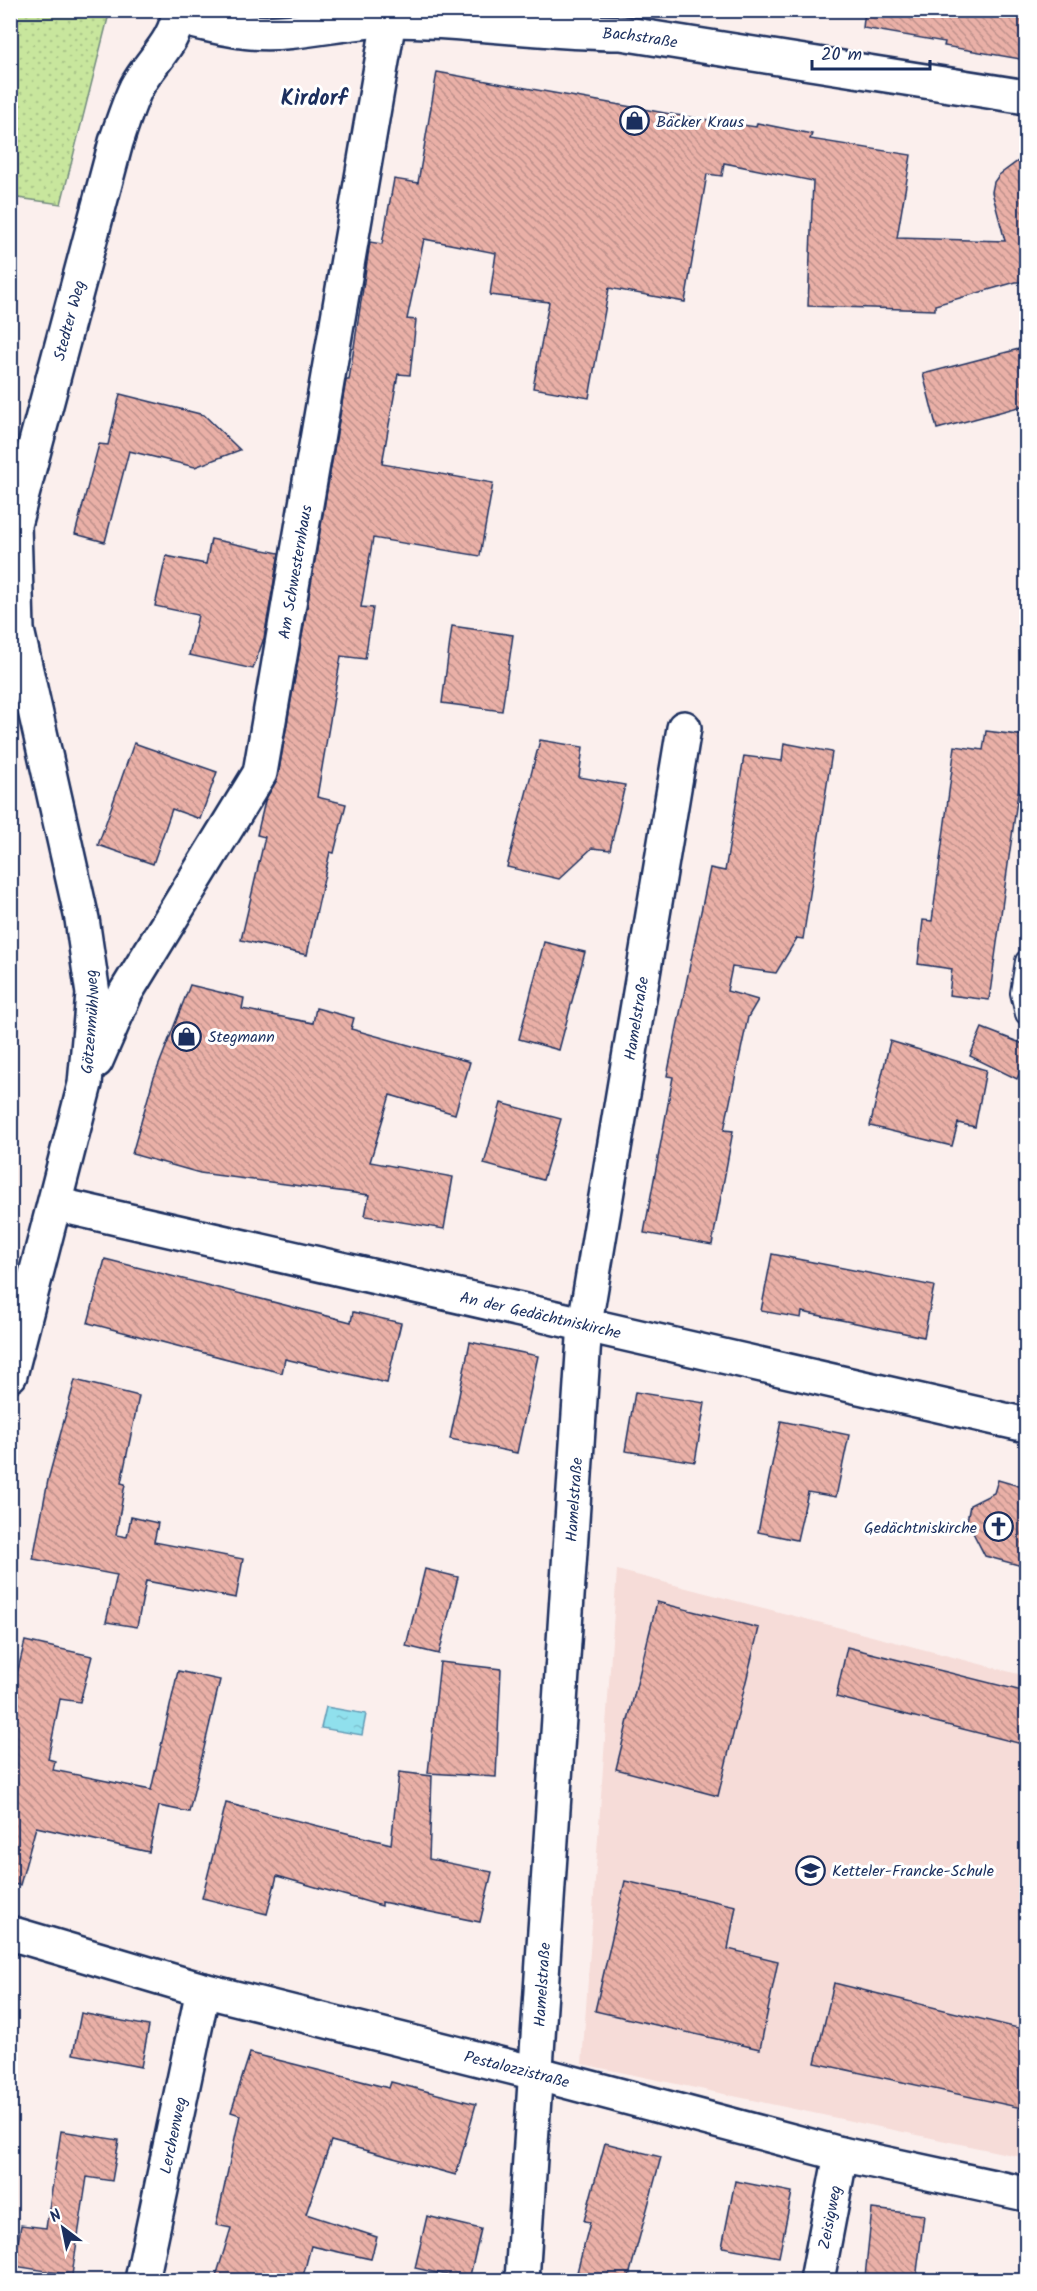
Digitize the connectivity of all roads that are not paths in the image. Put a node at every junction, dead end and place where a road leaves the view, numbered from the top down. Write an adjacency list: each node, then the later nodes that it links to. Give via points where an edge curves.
1 (179, 14): 3 (street, Bachstraße, via 251,32 325,29); 6 (street, Stedter Weg, via 163,52 137,86 116,142 14,525)
2 (472, 16): 3 (street, Bachstraße); 4 (street, Bachstraße)
3 (389, 20): 10 (street, Am Schwesternhaus, via 260,773 126,992)
4 (584, 22): 5 (street, Bachstraße, via 621,33)
5 (1026, 97)
6 (14, 632): 10 (street, Götzenmühlweg, via 82,919 93,994)
7 (684, 728): 12 (street, Hamelstraße)
8 (1026, 962): 9 (lane, via 1022,993)
9 (1026, 1014)
10 (85, 1084): 11 (street, Götzenmühlweg)
11 (55, 1204): 12 (street, An der Gedächtniskirche); 13 (street, Götzenmühlweg)
12 (585, 1323): 14 (street, An der Gedächtniskirche); 17 (street, Hamelstraße)
13 (13, 1356)
14 (1026, 1425)
15 (10, 1933): 16 (street, Pestalozzistraße)
16 (203, 1990): 17 (street, Pestalozzistraße); 20 (street, Lerchenweg)
17 (535, 2073): 18 (street, Pestalozzistraße); 21 (street, Hamelstraße)
18 (841, 2154): 19 (street, Pestalozzistraße); 22 (street, Zeisigweg)
19 (1026, 2194)
20 (142, 2280)
21 (522, 2280)
22 (817, 2280)

